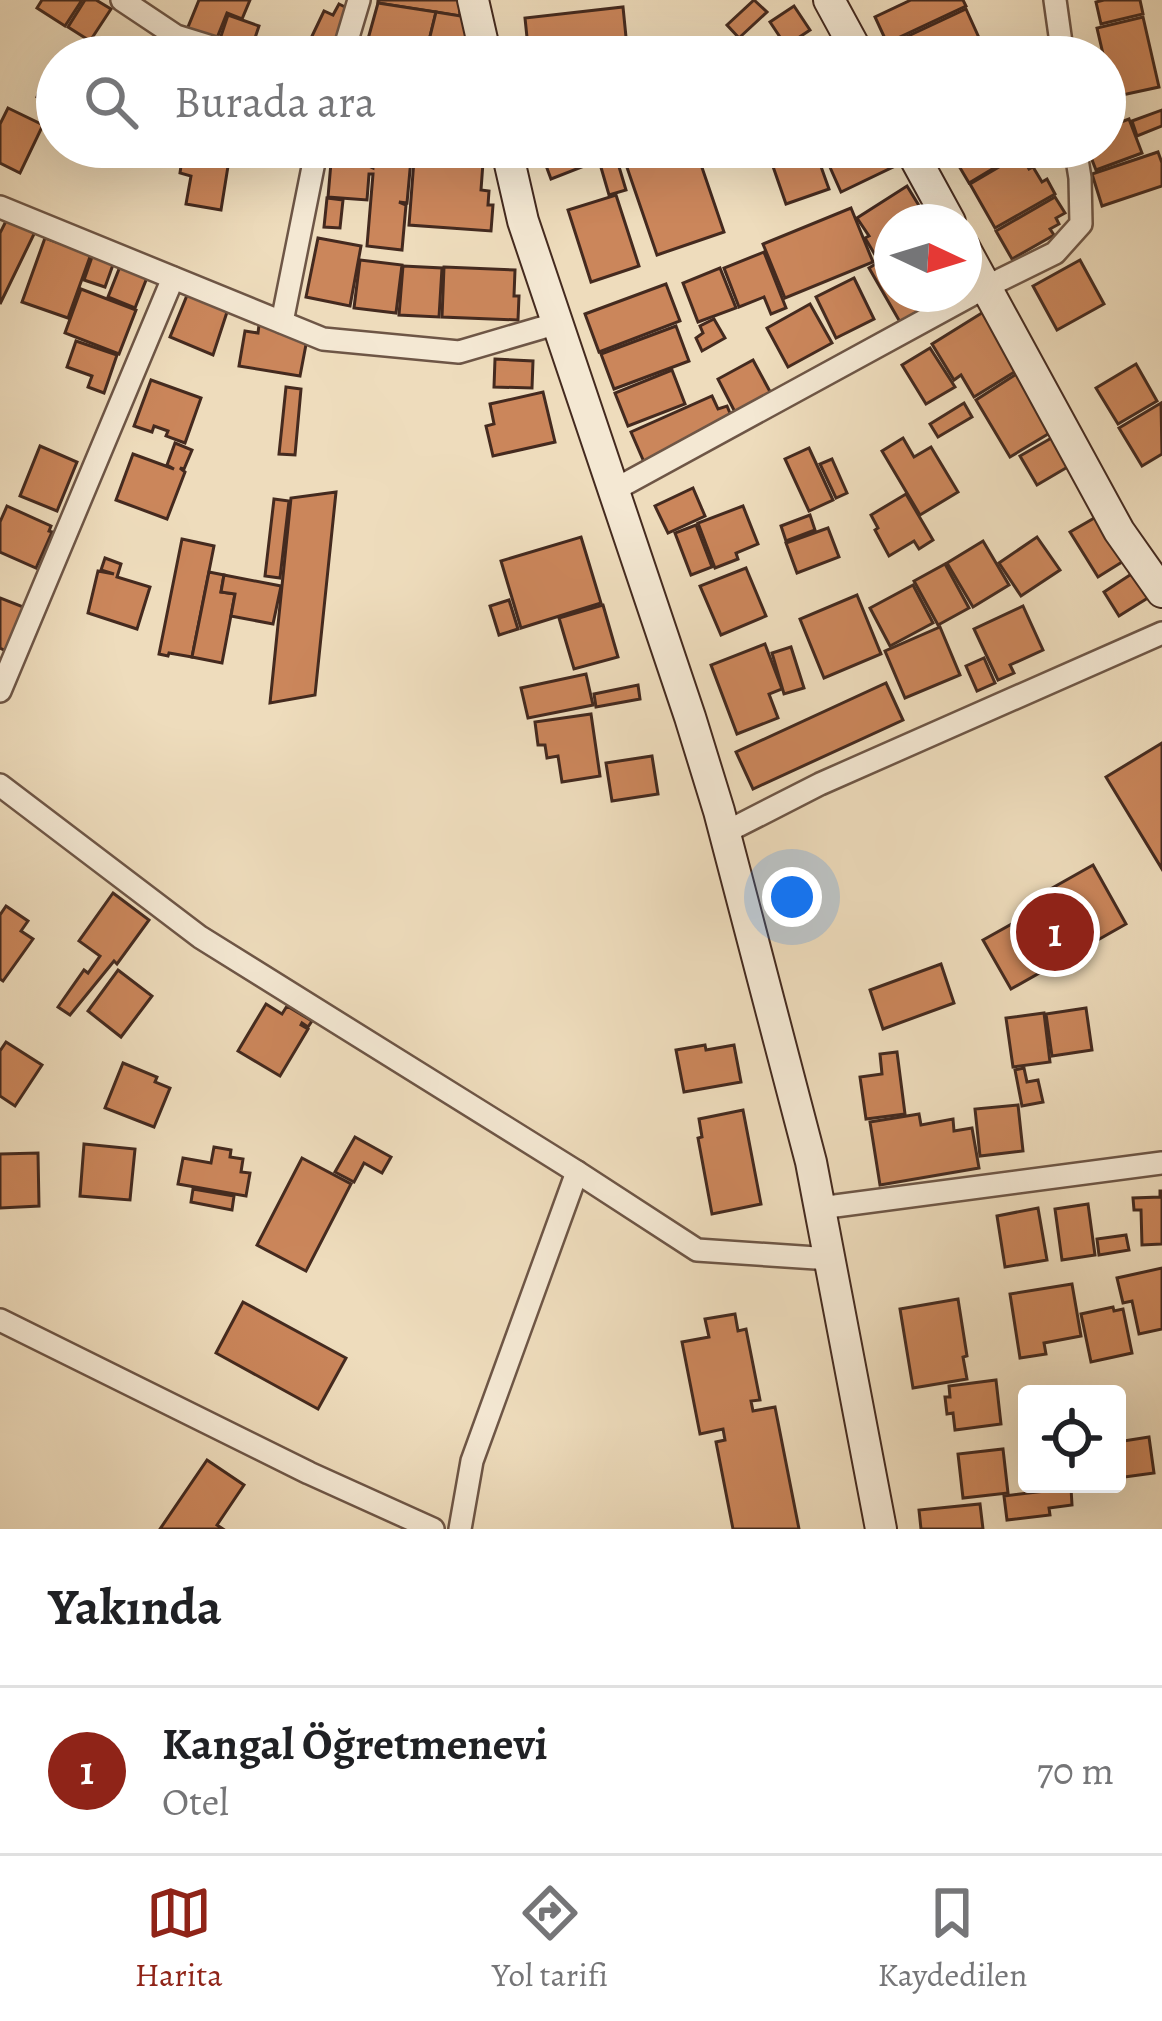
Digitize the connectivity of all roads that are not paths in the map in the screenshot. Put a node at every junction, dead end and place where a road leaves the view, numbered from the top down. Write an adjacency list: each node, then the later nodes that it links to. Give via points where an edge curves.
1 (122, 0): 6 (street)
2 (359, 0): 7 (street)
3 (473, 0): 8 (street)
4 (829, 0): 9 (street)
5 (1054, 0): 10 (street)
6 (176, 36)
7 (348, 36)
8 (481, 36)
9 (849, 36)
10 (1060, 36)
11 (313, 168): 20 (street)
12 (511, 168): 21 (street)
13 (920, 168): 15 (street)
14 (1079, 168): 19 (street, via 1081,224 1055,253)
15 (940, 204)
16 (0, 207): 17 (street)
17 (173, 278): 20 (street); 25 (street)
18 (982, 280): 19 (street)
19 (986, 287): 22 (street); 23 (street, via 1119,531)
20 (282, 322): 21 (street, via 322,339 459,352)
21 (558, 323): 22 (street)
22 (614, 490): 27 (street)
23 (1162, 592)
24 (1162, 633): 27 (street)
25 (0, 691)
26 (0, 785): 29 (street, via 200,937)
27 (724, 832): 30 (street)
28 (1162, 1162): 30 (street)
29 (578, 1172): 31 (street, via 698,1250); 34 (street, via 472,1461)
30 (820, 1208): 31 (street)
31 (830, 1259): 35 (street)
32 (0, 1320): 33 (street)
33 (433, 1529)
34 (460, 1529)
35 (881, 1529)

